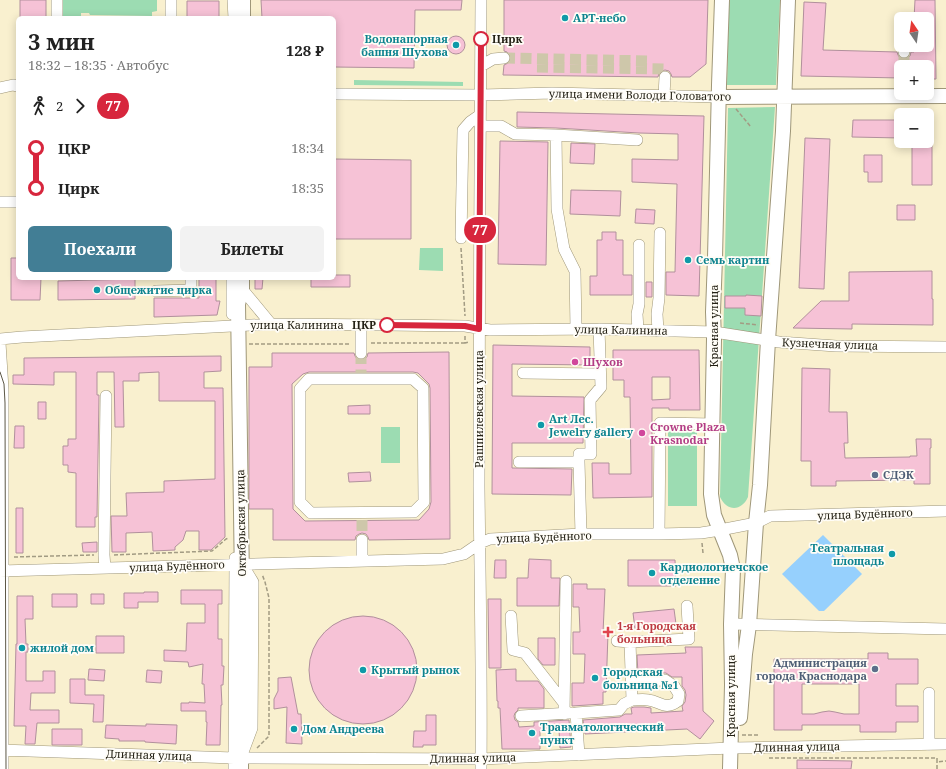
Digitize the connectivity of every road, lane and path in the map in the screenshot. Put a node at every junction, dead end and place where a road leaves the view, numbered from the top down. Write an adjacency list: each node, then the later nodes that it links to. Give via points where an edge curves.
1 (57, 0): 8 (street)
2 (171, 0): 9 (street)
3 (233, 0): 10 (street)
4 (242, 0): 11 (main road)
5 (481, 0): 13 (street, Рашпилевская улица)
6 (722, 0): 23 (main road, Красная улица)
7 (788, 0): 24 (main road, Красная улица)
8 (57, 16)
9 (171, 16)
10 (234, 16)
11 (242, 16)
12 (504, 58): 13 (street, via 493,59)
13 (481, 66): 18 (street, Рашпилевская улица)
14 (665, 77): 20 (street)
15 (16, 86): 16 (street)
16 (0, 88)
17 (336, 94): 18 (street, улица имени Володи Головатого)
18 (481, 95): 20 (street, улица имени Володи Головатого, via 552,93); 26 (street, Рашпилевская улица)
19 (894, 95): 24 (main road, улица имени Володи Головатого)
20 (664, 96): 23 (street, улица имени Володи Головатого)
21 (934, 96): 22 (main road, улица имени Володи Головатого)
22 (946, 96)
23 (718, 97): 24 (main road, улица имени Володи Головатого); 48 (main road, Красная улица)
24 (784, 97): 51 (main road, Красная улица)
25 (734, 108): 27 (path)
26 (480, 120): 28 (street, via 501,126 515,134); 33 (street, via 470,122 463,130); 43 (street, Рашпилевская улица)
27 (751, 127)
28 (556, 135): 29 (street); 44 (street, via 557,209 564,249 576,270)
29 (637, 140)
30 (0, 202): 31 (street)
31 (16, 202)
32 (660, 233): 47 (street)
33 (461, 238): 42 (path)
34 (639, 245): 46 (street)
35 (191, 280): 38 (street, via 191,290)
36 (232, 280): 41 (street, Октябрьская улица)
37 (242, 283): 39 (street); 41 (main road, Октябрьская улица)
38 (156, 291)
39 (271, 324): 40 (street, улица Калинина); 41 (street, улица Калинина)
40 (361, 325): 42 (street, улица Калинина); 54 (street)
41 (235, 326): 49 (street, улица Калинина); 76 (main road, Октябрьская улица)
42 (465, 326): 43 (street, улица Калинина); 50 (path, via 465,343)
43 (479, 329): 44 (street, улица Калинина); 50 (street, Рашпилевская улица)
44 (576, 329): 45 (street, улица Калинина)
45 (599, 329): 46 (street, улица Калинина); 56 (street)
46 (638, 330): 47 (street, улица Калинина)
47 (658, 330): 48 (street, улица Калинина)
48 (714, 332): 51 (street, Кузнечная улица); 59 (main road, Красная улица)
49 (0, 339)
50 (479, 340): 71 (street, Рашпилевская улица)
51 (768, 340): 53 (street, Кузнечная улица, via 836,346); 64 (main road, Красная улица)
52 (0, 343): 57 (street)
53 (946, 347)
54 (361, 353)
55 (523, 373): 56 (street)
56 (600, 374): 61 (street, via 601,387 590,400 590,454 579,454)
57 (1, 384): 79 (street)
58 (106, 396): 73 (street)
59 (713, 424): 65 (main road, Красная улица, via 711,494 714,515); 67 (street, via 660,423)
60 (519, 462): 61 (street)
61 (579, 462): 66 (street)
62 (946, 511): 64 (street, улица Будённого, via 770,516)
63 (362, 516): 63 (street, via 414,512 424,502 423,388 413,379 361,376 309,379 300,389 300,502 311,513)
64 (756, 523): 65 (street, улица Будённого); 84 (main road, Красная улица)
65 (720, 530): 67 (street, улица Будённого); 83 (main road, Красная улица, via 733,569)
66 (581, 534): 67 (street, улица Будённого); 71 (street, улица Будённого, via 490,539)
67 (659, 534)
68 (226, 538): 73 (path, via 212,551)
69 (702, 538): 72 (path)
70 (362, 540): 75 (street)
71 (480, 542): 75 (street, улица Будённого, via 464,554 443,559); 103 (street, Рашпилевская улица)
72 (703, 553)
73 (104, 555): 74 (path); 78 (street)
74 (13, 557)
75 (362, 561): 77 (street, улица Будённого)
76 (238, 564): 77 (street, улица Будённого); 78 (street, улица Будённого); 101 (main road, Октябрьская улица)
77 (257, 564): 101 (path, via 269,598 269,736)
78 (105, 568): 79 (street, улица Будённого)
79 (2, 571): 97 (street)
80 (566, 581): 91 (street)
81 (687, 606): 87 (street, via 689,639)
82 (511, 616): 91 (street, via 513,650 525,653)
83 (731, 624): 84 (street); 96 (main road, Красная улица)
84 (749, 625): 85 (street); 96 (main road, Красная улица, via 744,654 740,722)
85 (946, 629)
86 (617, 641): 87 (street)
87 (630, 642): 88 (street)
88 (632, 681): 90 (street); 90 (street, via 665,680 674,686 678,701 673,705 663,706 649,700)
89 (929, 693): 95 (street)
90 (632, 700): 92 (street, via 619,710)
91 (564, 708): 92 (street); 93 (street)
92 (576, 713): 98 (street)
93 (521, 716)
94 (946, 744): 95 (street, Длинная улица)
95 (928, 745): 96 (street, Длинная улица)
96 (735, 748): 98 (street, Длинная улица); 105 (main road, Красная улица); 106 (main road, Красная улица)
97 (2, 750): 101 (street, Длинная улица); 104 (street)
98 (579, 755): 103 (street, Длинная улица)
99 (767, 758): 102 (path, via 937,758)
100 (946, 761): 102 (path)
101 (239, 762): 103 (street, Длинная улица)
102 (937, 762): 107 (path)
103 (481, 764)
104 (3, 769)
105 (730, 769)
106 (739, 769)
107 (937, 769)

